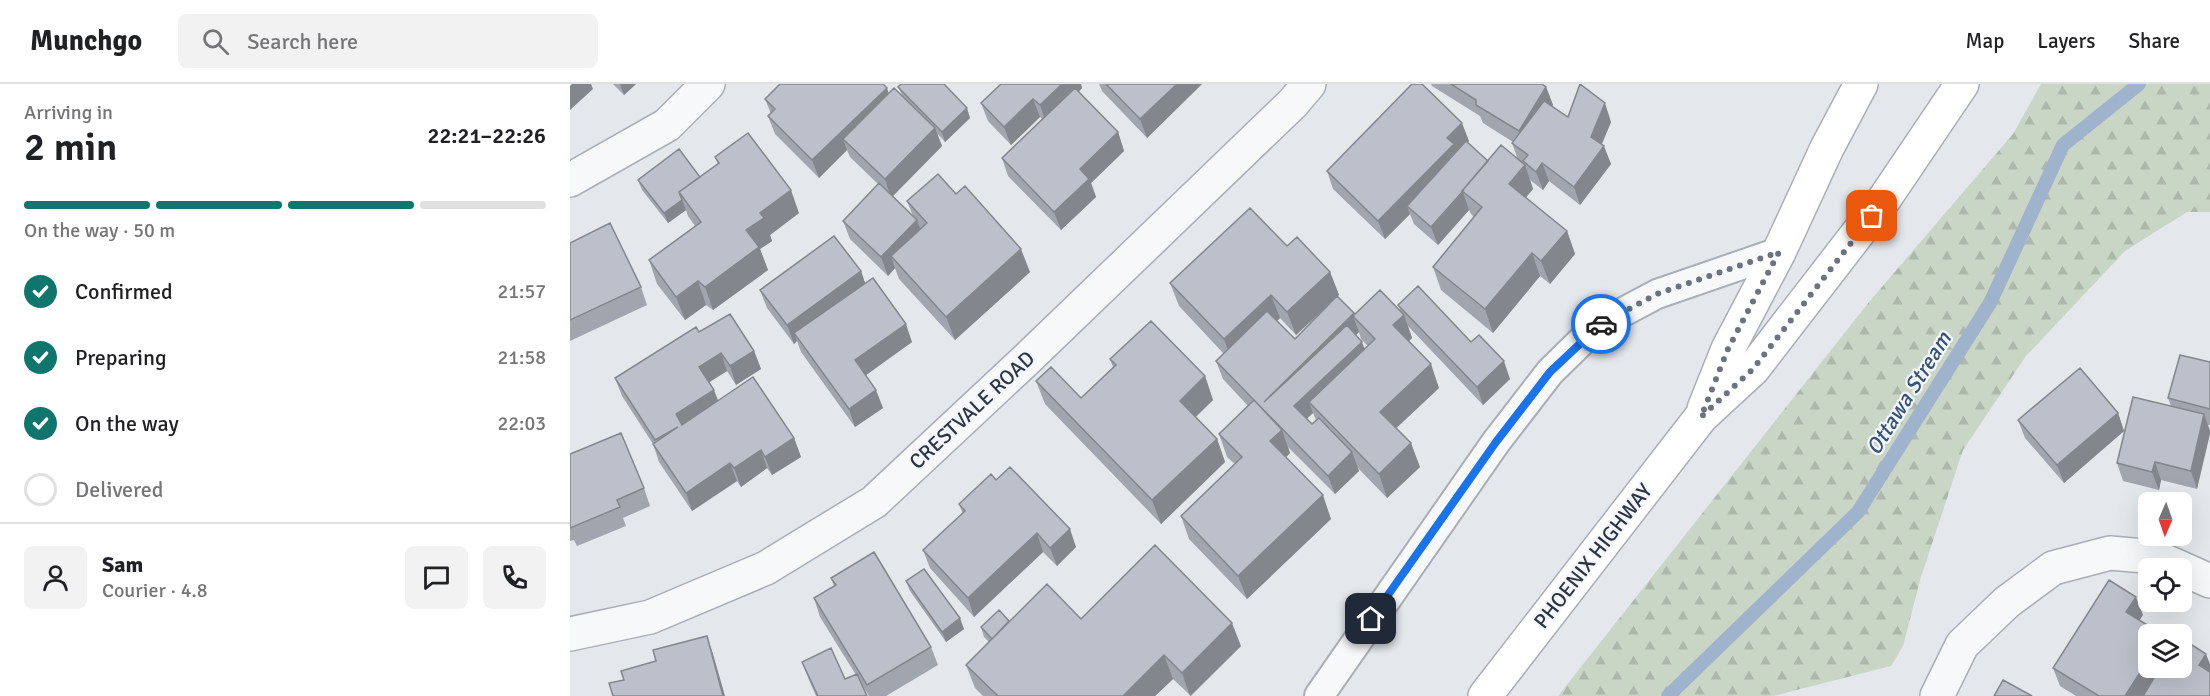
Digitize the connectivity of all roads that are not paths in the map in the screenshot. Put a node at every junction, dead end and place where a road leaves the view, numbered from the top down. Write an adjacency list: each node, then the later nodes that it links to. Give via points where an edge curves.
1 (708, 84): 5 (street, via 667,125)
2 (1309, 84): 9 (street, CRESTVALE ROAD, via 1028,359 874,502 766,568 650,617)
3 (1861, 84): 6 (main road, PHOENIX HIGHWAY)
4 (1962, 84): 7 (main road, PHOENIX HIGHWAY, via 1886,198 1753,369)
5 (570, 180)
6 (1779, 252): 7 (main road, PHOENIX HIGHWAY, via 1728,349); 10 (lane, via 1657,294 1597,326 1550,372 1496,442)
7 (1701, 417): 11 (main road, PHOENIX HIGHWAY)
8 (2210, 581): 12 (street, via 2156,557 2110,553 2053,568 2007,602 1962,645)
9 (570, 634)
10 (1319, 696)
11 (1485, 696)
12 (1937, 696)

